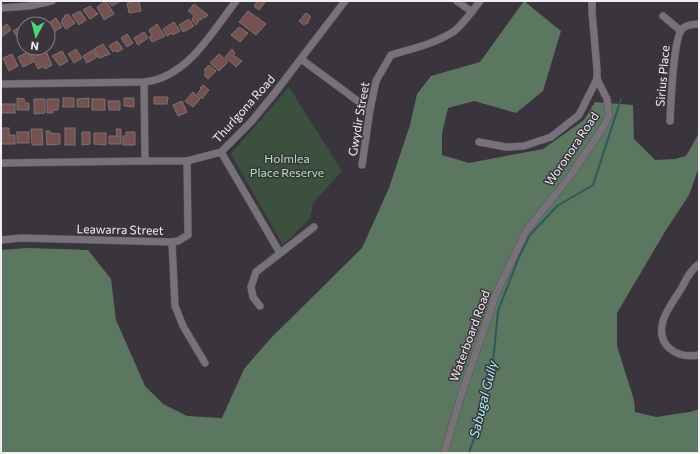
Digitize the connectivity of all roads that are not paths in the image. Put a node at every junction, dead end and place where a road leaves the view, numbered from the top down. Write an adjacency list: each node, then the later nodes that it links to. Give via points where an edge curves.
1 (52, 1): 7 (street)
2 (236, 1): 14 (street, via 202,46 183,66 167,76)
3 (344, 1): 12 (street, Thurlgona Road)
4 (457, 1): 8 (street)
5 (480, 1): 8 (street, Gwydir Street)
6 (592, 1): 13 (street, Woronora Road)
7 (1, 8)
8 (472, 12): 16 (street, Gwydir Street, via 454,32 391,56 376,80)
9 (663, 16): 11 (street)
10 (699, 24): 11 (street, Sirius Place, via 683,28)
11 (681, 31): 17 (street, Sirius Place, via 676,47)
12 (301, 60): 16 (street); 19 (street, Thurlgona Road, via 255,116)
13 (597, 80): 18 (street, via 579,115 551,138 524,146 506,147); 25 (street, Woronora Road, via 607,100 609,115 604,126 571,175)
14 (144, 82): 15 (street); 20 (street)
15 (1, 84)
16 (370, 110): 23 (street, Gwydir Street)
17 (670, 121)
18 (479, 142)
19 (221, 152): 21 (street, Thurlgona Road); 28 (street)
20 (145, 161): 21 (street, Thurlgona Road); 22 (street, Thurlgona Road)
21 (187, 162): 27 (street, Leawarra Street, via 188,235)
22 (1, 163)
23 (362, 165)
24 (314, 227): 28 (street)
25 (526, 231): 33 (street, Waterboard Road, via 496,294)
26 (1, 240): 27 (street, Leawarra Street, via 21,238)
27 (172, 242): 32 (street, via 175,306 183,326)
28 (280, 253): 30 (street, via 254,275 251,287 253,297)
29 (699, 264): 31 (street, via 665,315 661,332 664,342 674,352 687,357)
30 (260, 306)
31 (699, 355)
32 (205, 363)
33 (444, 453)

